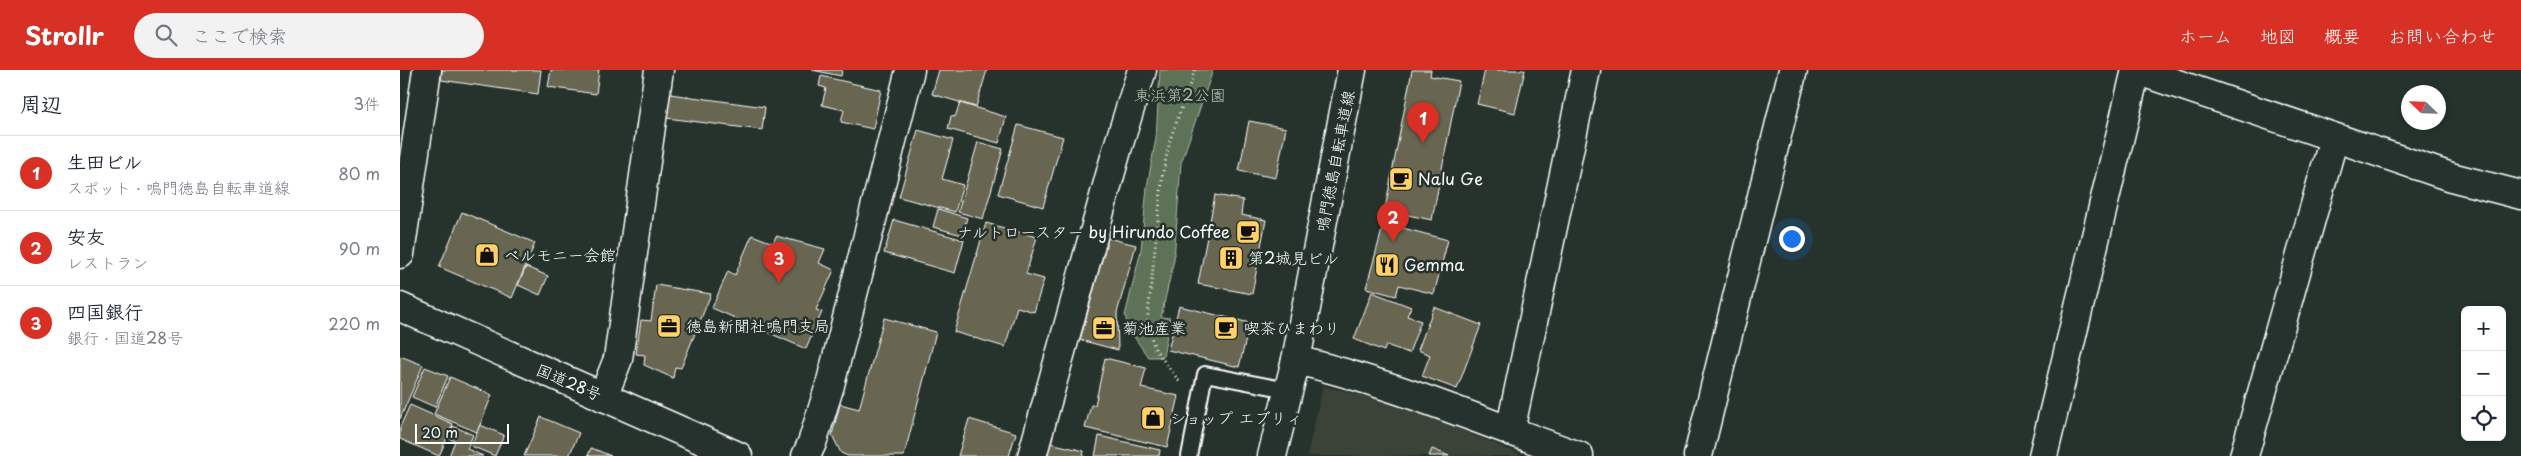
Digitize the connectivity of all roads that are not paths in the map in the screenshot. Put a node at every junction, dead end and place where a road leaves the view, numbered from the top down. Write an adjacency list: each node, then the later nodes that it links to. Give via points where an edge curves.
1 (427, 70): 11 (main road)
2 (659, 70): 15 (main road, via 618,359)
3 (910, 70): 18 (main road, via 830,385)
4 (1142, 70): 19 (main road, via 1079,280)
5 (1352, 70): 13 (main road, 鳴門徳島自転車道線)
6 (1586, 70): 16 (main road)
7 (1792, 70): 23 (main road)
8 (2136, 70): 9 (main road); 24 (main road)
9 (2334, 138): 10 (main road, via 2450,177); 25 (main road)
10 (2521, 195)
11 (400, 254)
12 (400, 307): 15 (main road, 国道28号)
13 (1296, 360): 14 (main road, 鳴門徳島自転車道線); 16 (main road, via 1404,392)
14 (1288, 390): 20 (lane, via 1205,374); 21 (main road, 鳴門徳島自転車道線)
15 (603, 397): 17 (main road, 国道28号)
16 (1510, 432): 22 (main road)
17 (738, 456)
18 (806, 456)
19 (1032, 456)
20 (1188, 456)
21 (1272, 456)
22 (1579, 456)
23 (1698, 456)
24 (2043, 456)
25 (2244, 456)

